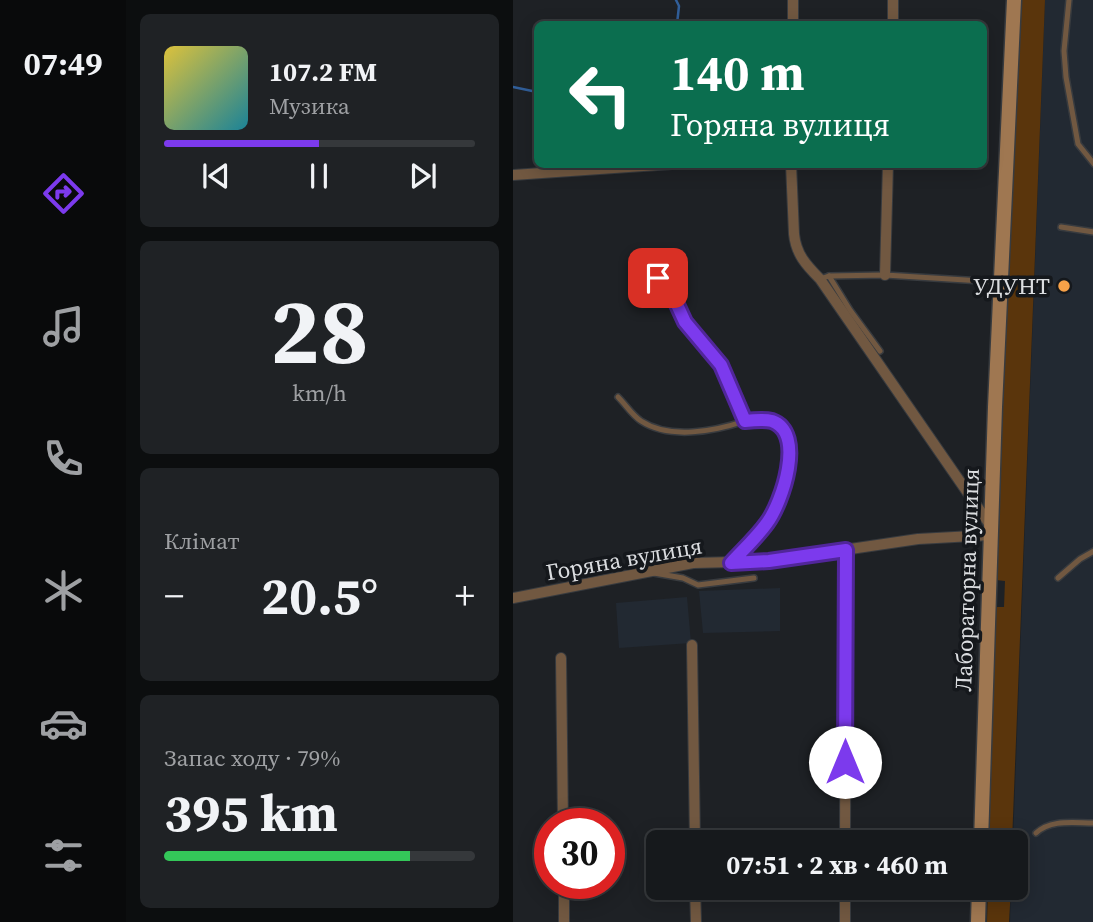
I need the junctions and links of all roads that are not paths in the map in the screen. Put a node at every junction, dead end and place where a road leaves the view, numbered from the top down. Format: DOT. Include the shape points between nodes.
graph roads {
  1 [pos="793,0"];
  2 [pos="893,0"];
  3 [pos="1014,0"];
  4 [pos="1069,0"];
  5 [pos="793,21"];
  6 [pos="893,21"];
  7 [pos="1093,164"];
  8 [pos="614,168"];
  9 [pos="791,168"];
  10 [pos="888,168"];
  11 [pos="513,175"];
  12 [pos="1061,228"];
  13 [pos="1093,232"];
  14 [pos="643,269"];
  15 [pos="885,275"];
  16 [pos="825,277"];
  17 [pos="1002,282"];
  18 [pos="881,351"];
  19 [pos="619,397"];
  20 [pos="745,421"];
  21 [pos="992,531"];
  22 [pos="846,550"];
  23 [pos="1093,551"];
  24 [pos="731,563"];
  25 [pos="647,572"];
  26 [pos="754,578"];
  27 [pos="1058,578"];
  28 [pos="513,598"];
  29 [pos="692,645"];
  30 [pos="561,658"];
  31 [pos="563,808"];
  32 [pos="1093,823"];
  33 [pos="694,830"];
  34 [pos="845,830"];
  35 [pos="981,830"];
  36 [pos="1036,834"];
  37 [pos="564,899"];
  38 [pos="695,900"];
  39 [pos="845,900"];
  40 [pos="979,900"];
  41 [pos="564,922"];
  42 [pos="696,922"];
  43 [pos="845,922"];
  44 [pos="978,922"];
  1 -- 5 [label="street"];
  2 -- 6 [label="street"];
  3 -- 17 [label="main road, Лабораторна вулиця"];
  4 -- 7 [label="lane" via="1066,77 1078,144"];
  8 -- 11 [label="street"];
  9 -- 16 [label="street" via="795,245 806,265"];
  10 -- 15 [label="street"];
  12 -- 13 [label="lane"];
  14 -- 20 [label="street" via="668,285 685,322 721,365"];
  15 -- 16 [label="lane"];
  15 -- 17 [label="lane"];
  16 -- 18 [label="lane"];
  16 -- 21 [label="street"];
  17 -- 21 [label="main road, Лабораторна вулиця"];
  19 -- 20 [label="lane" via="635,416 660,429 695,432"];
  20 -- 24 [label="street" via="770,420 780,425 790,459 775,510"];
  21 -- 22 [label="street, Горяна вулиця"];
  21 -- 35 [label="main road, Лабораторна вулиця"];
  22 -- 24 [label="street, Горяна вулиця"];
  22 -- 34 [label="street"];
  23 -- 27 [label="lane"];
  24 -- 25 [label="street, Горяна вулиця" via="693,562"];
  25 -- 26 [label="lane" via="698,585"];
  25 -- 28 [label="street, Горяна вулиця"];
  29 -- 33 [label="street"];
  30 -- 31 [label="street"];
  32 -- 36 [label="lane" via="1057,823"];
  37 -- 41 [label="street"];
  38 -- 42 [label="street"];
  39 -- 43 [label="street"];
  40 -- 44 [label="main road"];
}
